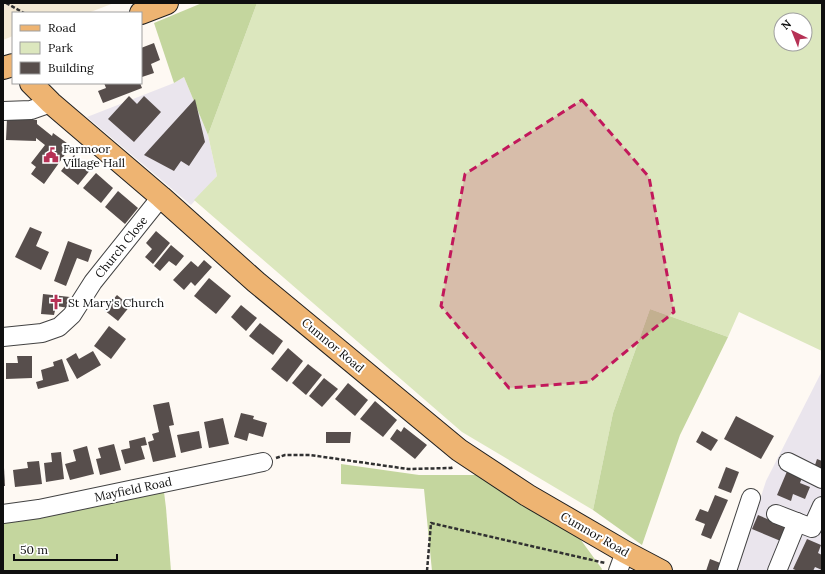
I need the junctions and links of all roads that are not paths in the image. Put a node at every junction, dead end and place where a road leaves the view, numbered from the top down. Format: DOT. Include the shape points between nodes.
graph roads {
  1 [pos="167,3"];
  2 [pos="142,13"];
  3 [pos="32,84"];
  4 [pos="51,103"];
  5 [pos="3,111"];
  6 [pos="161,197"];
  7 [pos="3,337"];
  8 [pos="262,462"];
  9 [pos="788,462"];
  10 [pos="822,479"];
  11 [pos="751,498"];
  12 [pos="822,506"];
  13 [pos="3,514"];
  14 [pos="776,514"];
  15 [pos="810,527"];
  16 [pos="621,563"];
  17 [pos="661,571"];
  18 [pos="727,571"];
  19 [pos="777,571"];
  1 -- 2 [label="main road"];
  3 -- 4 [label="main road, Cumnor Road"];
  4 -- 5 [label="street" via="31,110"];
  4 -- 6 [label="main road, Cumnor Road"];
  6 -- 7 [label="street, Church Close" via="93,282 72,315 59,328 42,333"];
  6 -- 16 [label="main road, Cumnor Road" via="256,282 459,450"];
  8 -- 13 [label="street, Mayfield Road" via="39,509"];
  9 -- 10 [label="street"];
  11 -- 18 [label="street"];
  12 -- 15 [label="street"];
  14 -- 15 [label="street"];
  15 -- 19 [label="street"];
  16 -- 17 [label="main road, Cumnor Road"];
}
